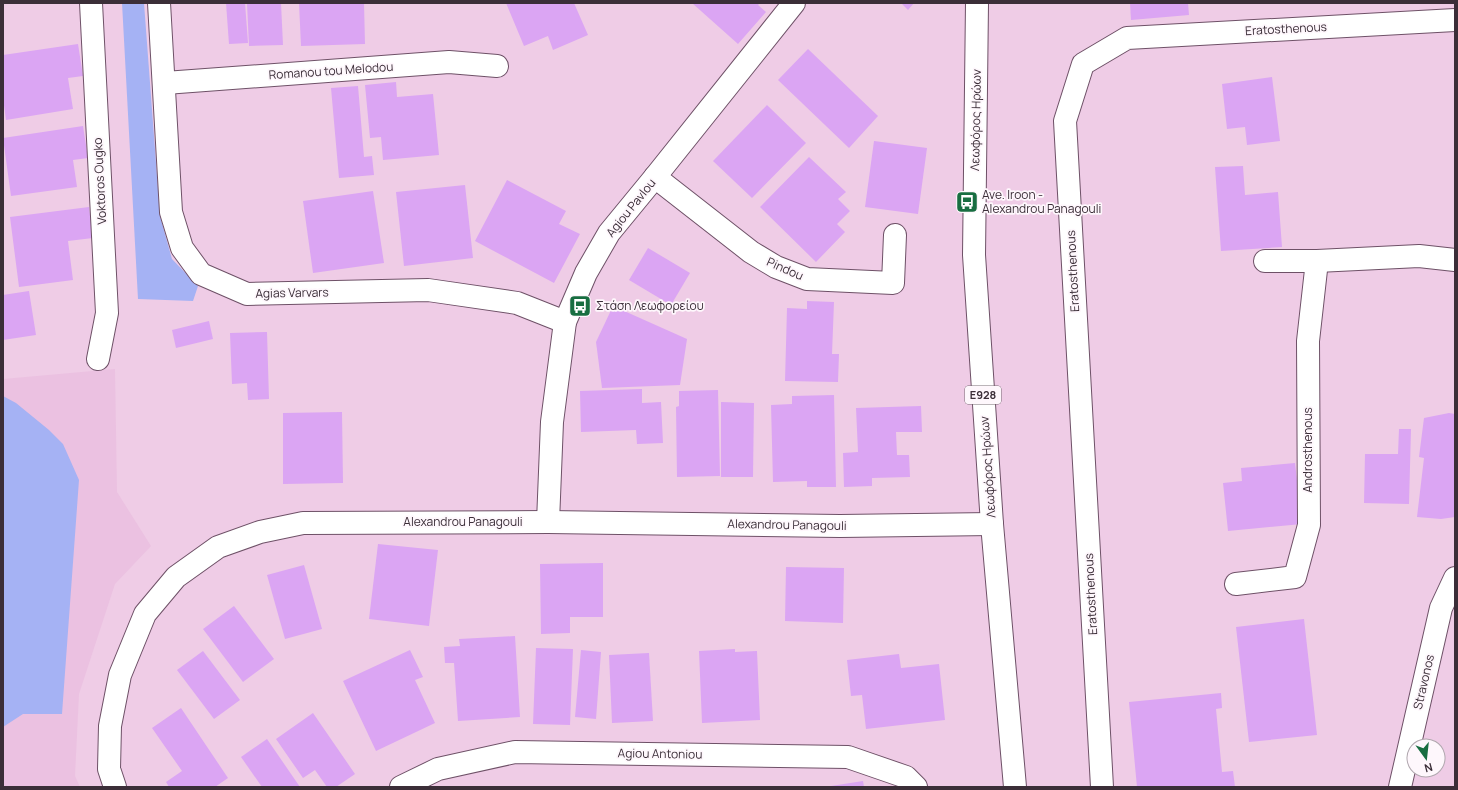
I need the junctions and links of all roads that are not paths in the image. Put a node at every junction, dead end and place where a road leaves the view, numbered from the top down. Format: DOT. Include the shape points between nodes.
graph roads {
  1 [pos="91,3"];
  2 [pos="158,3"];
  3 [pos="794,3"];
  4 [pos="977,3"];
  5 [pos="1455,20"];
  6 [pos="497,66"];
  7 [pos="165,83"];
  8 [pos="656,177"];
  9 [pos="895,235"];
  10 [pos="1455,260"];
  11 [pos="1264,261"];
  12 [pos="1317,261"];
  13 [pos="565,322"];
  14 [pos="98,359"];
  15 [pos="548,522"];
  16 [pos="992,524"];
  17 [pos="1455,578"];
  18 [pos="1236,584"];
  19 [pos="115,787"];
  20 [pos="401,787"];
  21 [pos="916,787"];
  22 [pos="1015,787"];
  23 [pos="1102,787"];
  24 [pos="1400,787"];
  1 -- 14 [label="street, Voktoros Ougko" via="107,313"];
  2 -- 7 [label="street, Agias Varvars"];
  3 -- 8 [label="street, Agiou Pavlou"];
  4 -- 16 [label="street, Λεωφόρος Ηρώων / E928" via="974,255"];
  5 -- 23 [label="street, Eratosthenous" via="1127,38 1083,64 1065,120"];
  6 -- 7 [label="street, Romanou tou Melodou" via="449,62"];
  7 -- 13 [label="street, Agias Varvars" via="171,212 182,248 201,274 247,294 428,290 517,303"];
  8 -- 9 [label="street, Pindou" via="751,252 776,267 807,279 893,283"];
  8 -- 13 [label="street, Agiou Pavlou" via="609,233 586,273"];
  10 -- 12 [label="street" via="1419,256"];
  11 -- 12 [label="street"];
  12 -- 18 [label="street, Androsthenous" via="1308,341 1309,525 1295,578"];
  13 -- 15 [label="street, Agiou Pavlou" via="552,422"];
  15 -- 16 [label="street, Alexandrou Panagouli" via="840,526"];
  15 -- 19 [label="street, Alexandrou Panagouli" via="303,523 260,532 218,547 176,577 145,614 120,675 110,726 109,769"];
  16 -- 22 [label="street, Λεωφόρος Ηρώων / E928"];
  17 -- 24 [label="street, Stravonos" via="1441,608"];
  20 -- 21 [label="street, Agiou Antoniou" via="438,769 516,752 848,757 906,777"];
}
